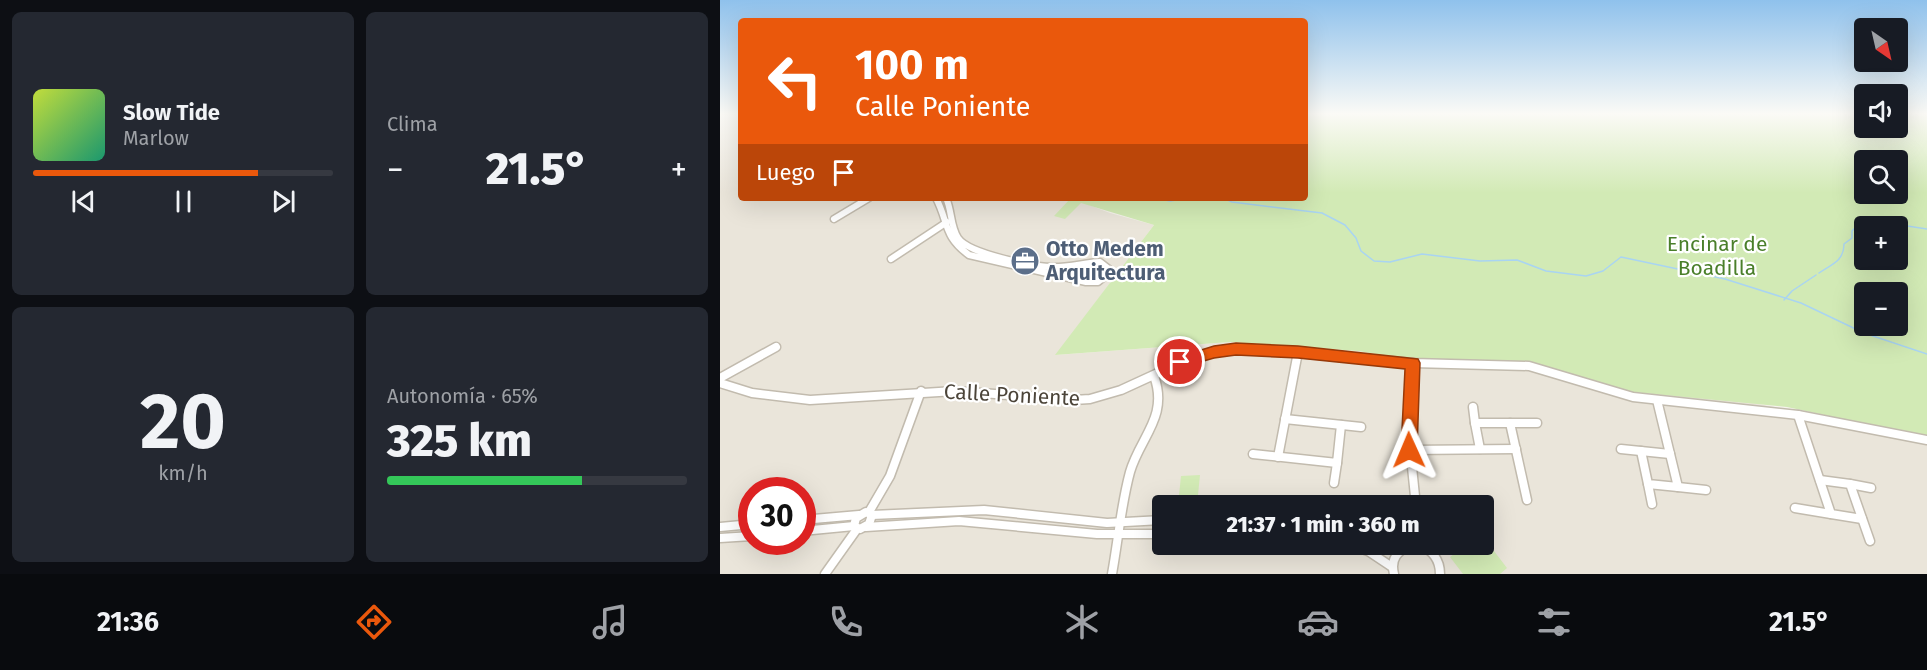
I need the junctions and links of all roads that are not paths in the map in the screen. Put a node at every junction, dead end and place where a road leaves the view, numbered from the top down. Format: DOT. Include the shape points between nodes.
graph roads {
  1 [pos="863,201"];
  2 [pos="938,201"];
  3 [pos="947,201"];
  4 [pos="834,219"];
  5 [pos="952,220"];
  6 [pos="943,224"];
  7 [pos="891,259"];
  8 [pos="776,347"];
  9 [pos="1298,352"];
  10 [pos="1413,363"];
  11 [pos="1154,376"];
  12 [pos="720,378"];
  13 [pos="720,383"];
  14 [pos="921,391"];
  15 [pos="1657,400"];
  16 [pos="1473,407"];
  17 [pos="1798,415"];
  18 [pos="1285,419"];
  19 [pos="1475,423"];
  20 [pos="1510,423"];
  21 [pos="1537,423"];
  22 [pos="1341,425"];
  23 [pos="1360,427"];
  24 [pos="1927,440"];
  25 [pos="1516,448"];
  26 [pos="1480,449"];
  27 [pos="1621,449"];
  28 [pos="1409,450"];
  29 [pos="1641,451"];
  30 [pos="1253,454"];
  31 [pos="1670,454"];
  32 [pos="1278,457"];
  33 [pos="1337,463"];
  34 [pos="1820,480"];
  35 [pos="1334,483"];
  36 [pos="1648,484"];
  37 [pos="1850,484"];
  38 [pos="1678,487"];
  39 [pos="1871,488"];
  40 [pos="1706,490"];
  41 [pos="1415,495"];
  42 [pos="1527,500"];
  43 [pos="1652,504"];
  44 [pos="1795,508"];
  45 [pos="867,514"];
  46 [pos="1831,514"];
  47 [pos="816,519"];
  48 [pos="1862,519"];
  49 [pos="1152,521"];
  50 [pos="1120,524"];
  51 [pos="738,525"];
  52 [pos="720,527"];
  53 [pos="859,527"];
  54 [pos="816,530"];
  55 [pos="1152,535"];
  56 [pos="738,537"];
  57 [pos="1117,537"];
  58 [pos="720,538"];
  59 [pos="1870,541"];
  60 [pos="1373,555"];
  61 [pos="1398,555"];
  62 [pos="1435,555"];
  63 [pos="1393,570"];
  64 [pos="825,574"];
  65 [pos="1112,574"];
  66 [pos="1440,574"];
  1 -- 4 [label="street"];
  2 -- 6 [label="street" via="943,210"];
  3 -- 5 [label="street"];
  5 -- 6 [label="street"];
  5 -- 6 [label="street" via="961,242 972,249 1048,267 1100,262 1109,273 1098,282 1086,282 969,255 948,238"];
  6 -- 7 [label="street"];
  8 -- 12 [label="street"];
  9 -- 10 [label="street, Calle Poniente"];
  9 -- 11 [label="street, Calle Poniente" via="1214,352 1180,362"];
  9 -- 18 [label="street"];
  10 -- 15 [label="street, Calle Poniente" via="1529,366 1602,389"];
  10 -- 28 [label="street"];
  11 -- 14 [label="street, Calle Poniente" via="1106,395 1074,400"];
  11 -- 50 [label="street" via="1158,387 1157,416 1130,471"];
  13 -- 14 [label="street, Calle Poniente" via="765,398 791,401"];
  14 -- 45 [label="street" via="890,476"];
  15 -- 17 [label="street, Calle Poniente"];
  15 -- 31 [label="street"];
  16 -- 19 [label="street"];
  17 -- 24 [label="street, Calle Poniente"];
  17 -- 34 [label="street"];
  18 -- 22 [label="street"];
  18 -- 32 [label="street"];
  19 -- 20 [label="street"];
  19 -- 26 [label="street"];
  20 -- 21 [label="street"];
  20 -- 25 [label="street"];
  22 -- 23 [label="street"];
  22 -- 33 [label="street"];
  25 -- 26 [label="street"];
  25 -- 42 [label="street"];
  26 -- 28 [label="street"];
  27 -- 29 [label="street"];
  28 -- 41 [label="street"];
  29 -- 31 [label="street"];
  29 -- 36 [label="street"];
  30 -- 32 [label="street"];
  31 -- 38 [label="street"];
  32 -- 33 [label="street"];
  33 -- 35 [label="street"];
  34 -- 37 [label="street"];
  34 -- 46 [label="street"];
  36 -- 38 [label="street"];
  36 -- 43 [label="street"];
  37 -- 39 [label="street"];
  37 -- 48 [label="street"];
  38 -- 40 [label="street"];
  44 -- 46 [label="street"];
  45 -- 47 [label="street"];
  45 -- 50 [label="street" via="984,510"];
  45 -- 53 [label="street" via="871,521"];
  45 -- 53 [label="street" via="854,520"];
  46 -- 48 [label="street"];
  48 -- 59 [label="street"];
  49 -- 50 [label="street"];
  50 -- 57 [label="street"];
  51 -- 52 [label="street"];
  53 -- 54 [label="street"];
  53 -- 57 [label="street" via="987,522"];
  53 -- 64 [label="street"];
  55 -- 57 [label="street"];
  56 -- 58 [label="street"];
  57 -- 65 [label="street"];
  60 -- 63 [label="street"];
  61 -- 63 [label="street"];
  62 -- 66 [label="street"];
}
